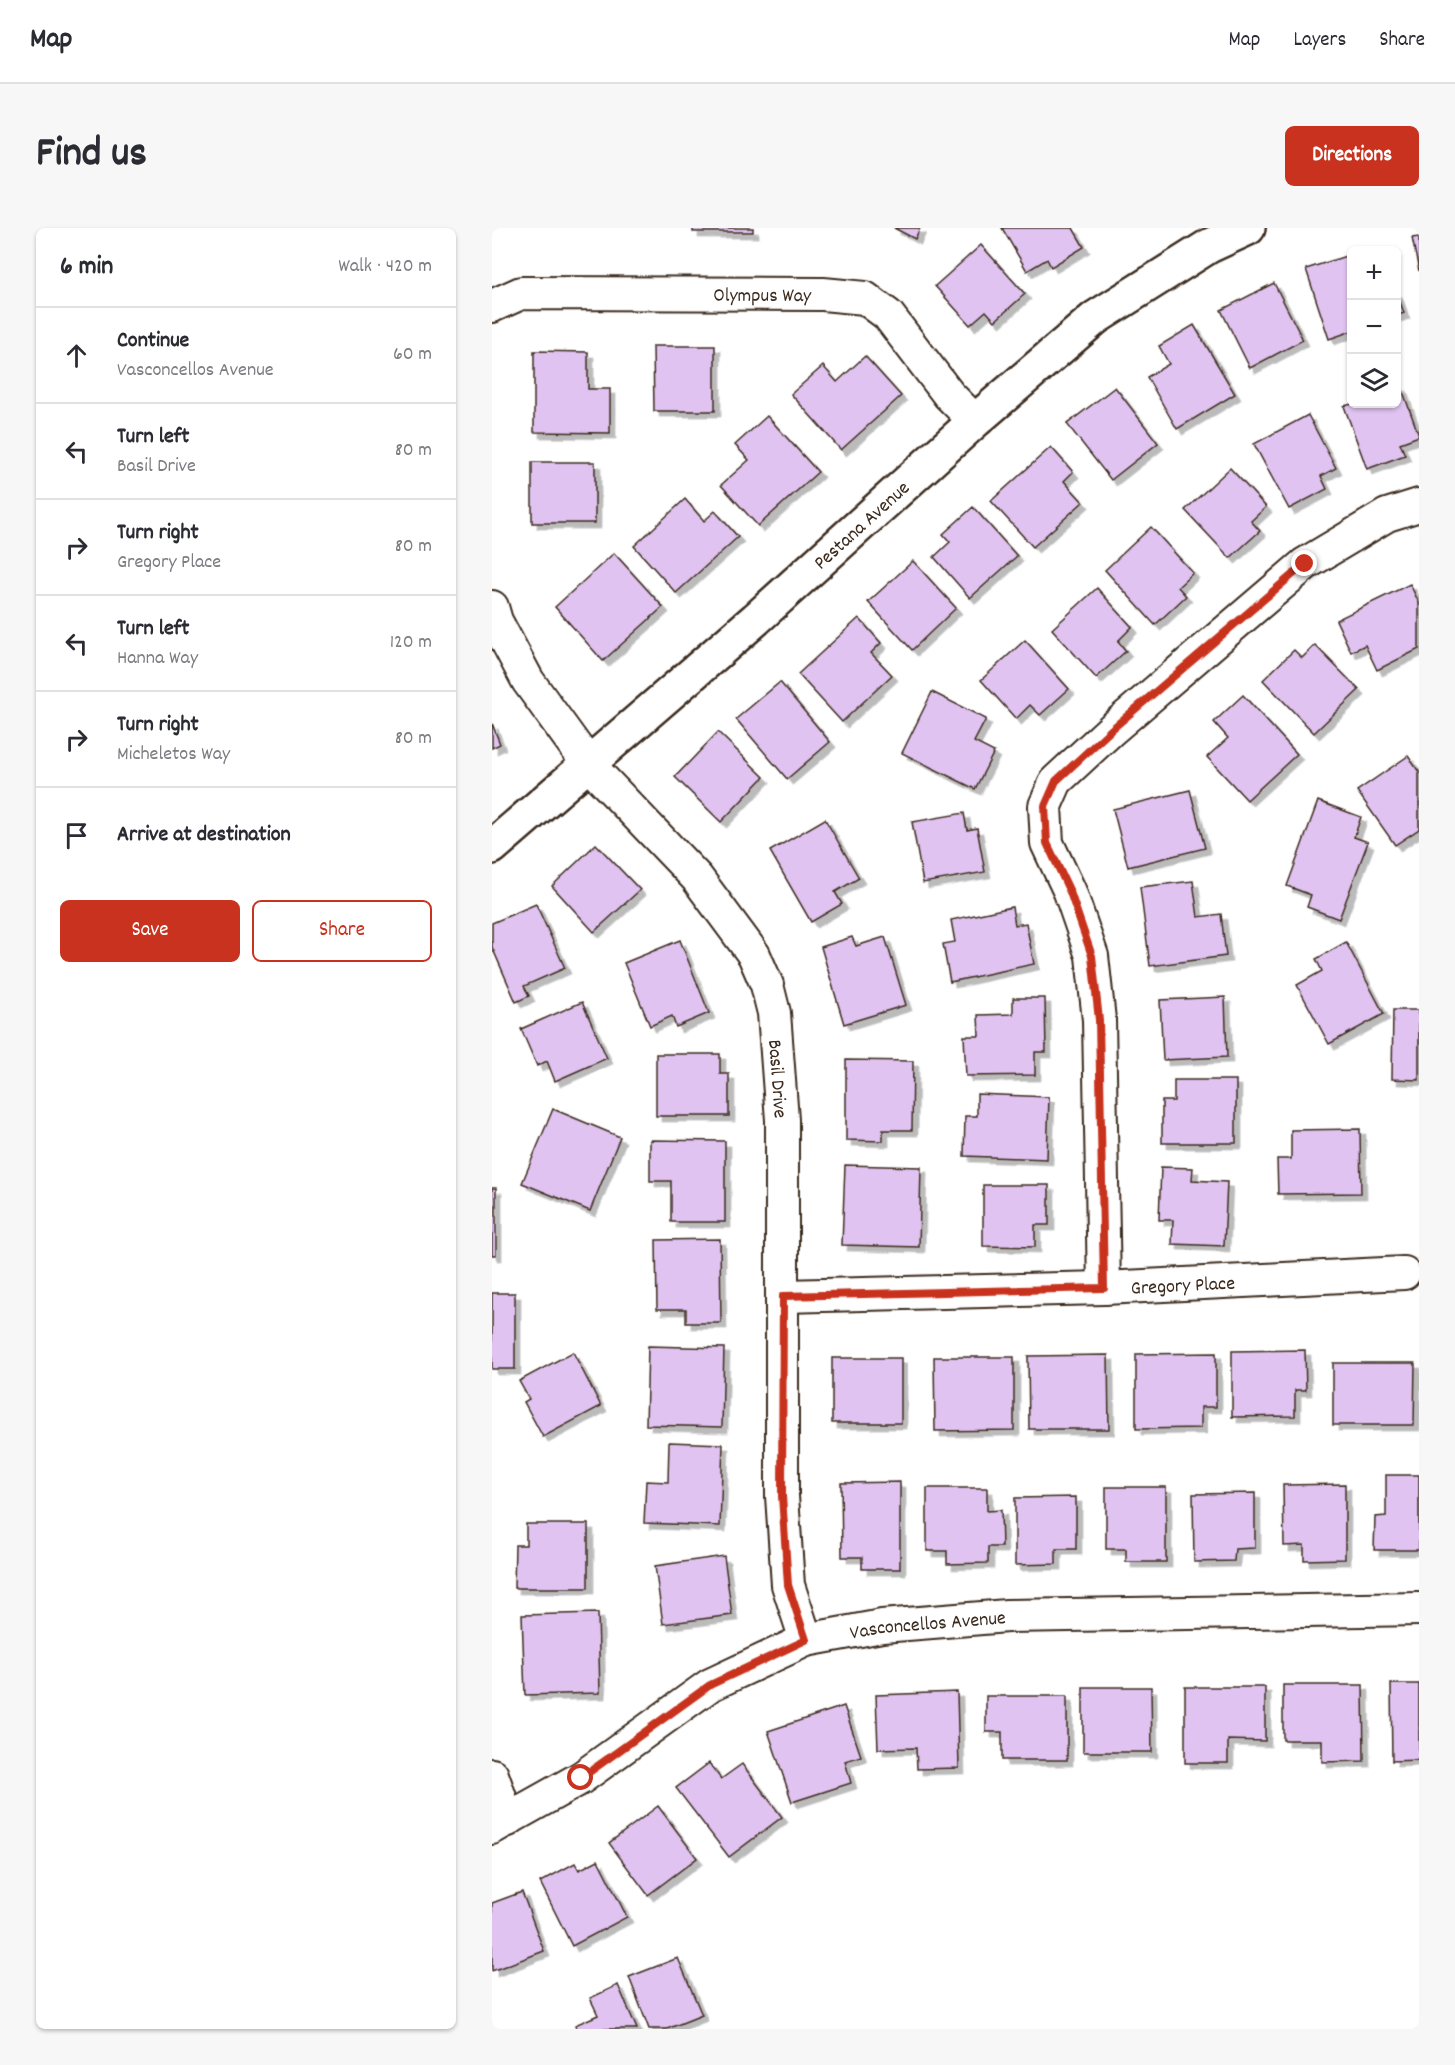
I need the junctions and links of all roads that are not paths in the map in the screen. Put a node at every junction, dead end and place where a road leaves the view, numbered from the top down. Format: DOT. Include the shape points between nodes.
graph roads {
  1 [pos="1248,228"];
  2 [pos="493,304"];
  3 [pos="975,421"];
  4 [pos="1419,505"];
  5 [pos="492,607"];
  6 [pos="589,765"];
  7 [pos="492,846"];
  8 [pos="1404,1273"];
  9 [pos="1104,1288"];
  10 [pos="783,1296"];
  11 [pos="1419,1609"];
  12 [pos="806,1640"];
  13 [pos="492,1775"];
  14 [pos="500,1824"];
  1 -- 3 [label="street, Pestana Avenue" via="1209,246 1095,318"];
  2 -- 3 [label="street, Olympus Way" via="521,293 824,294 865,298 888,315 949,395"];
  3 -- 6 [label="street, Pestana Avenue"];
  4 -- 9 [label="street" via="1387,515 1305,564 1056,781 1045,806 1047,843 1070,892 1092,956 1097,999"];
  5 -- 6 [label="street, Basil Drive" via="528,681"];
  6 -- 7 [label="street, Pestana Avenue"];
  6 -- 10 [label="street, Basil Drive" via="697,878 753,955 767,986 774,1013 782,1120"];
  8 -- 9 [label="street, Gregory Place"];
  9 -- 10 [label="street, Gregory Place"];
  10 -- 12 [label="street, Basil Drive" via="782,1496 788,1585"];
  11 -- 12 [label="street, Vasconcellos Avenue" via="1007,1616 882,1626"];
  12 -- 14 [label="street, Vasconcellos Avenue" via="710,1685 581,1778"];
  13 -- 14 [label="street"];
}
